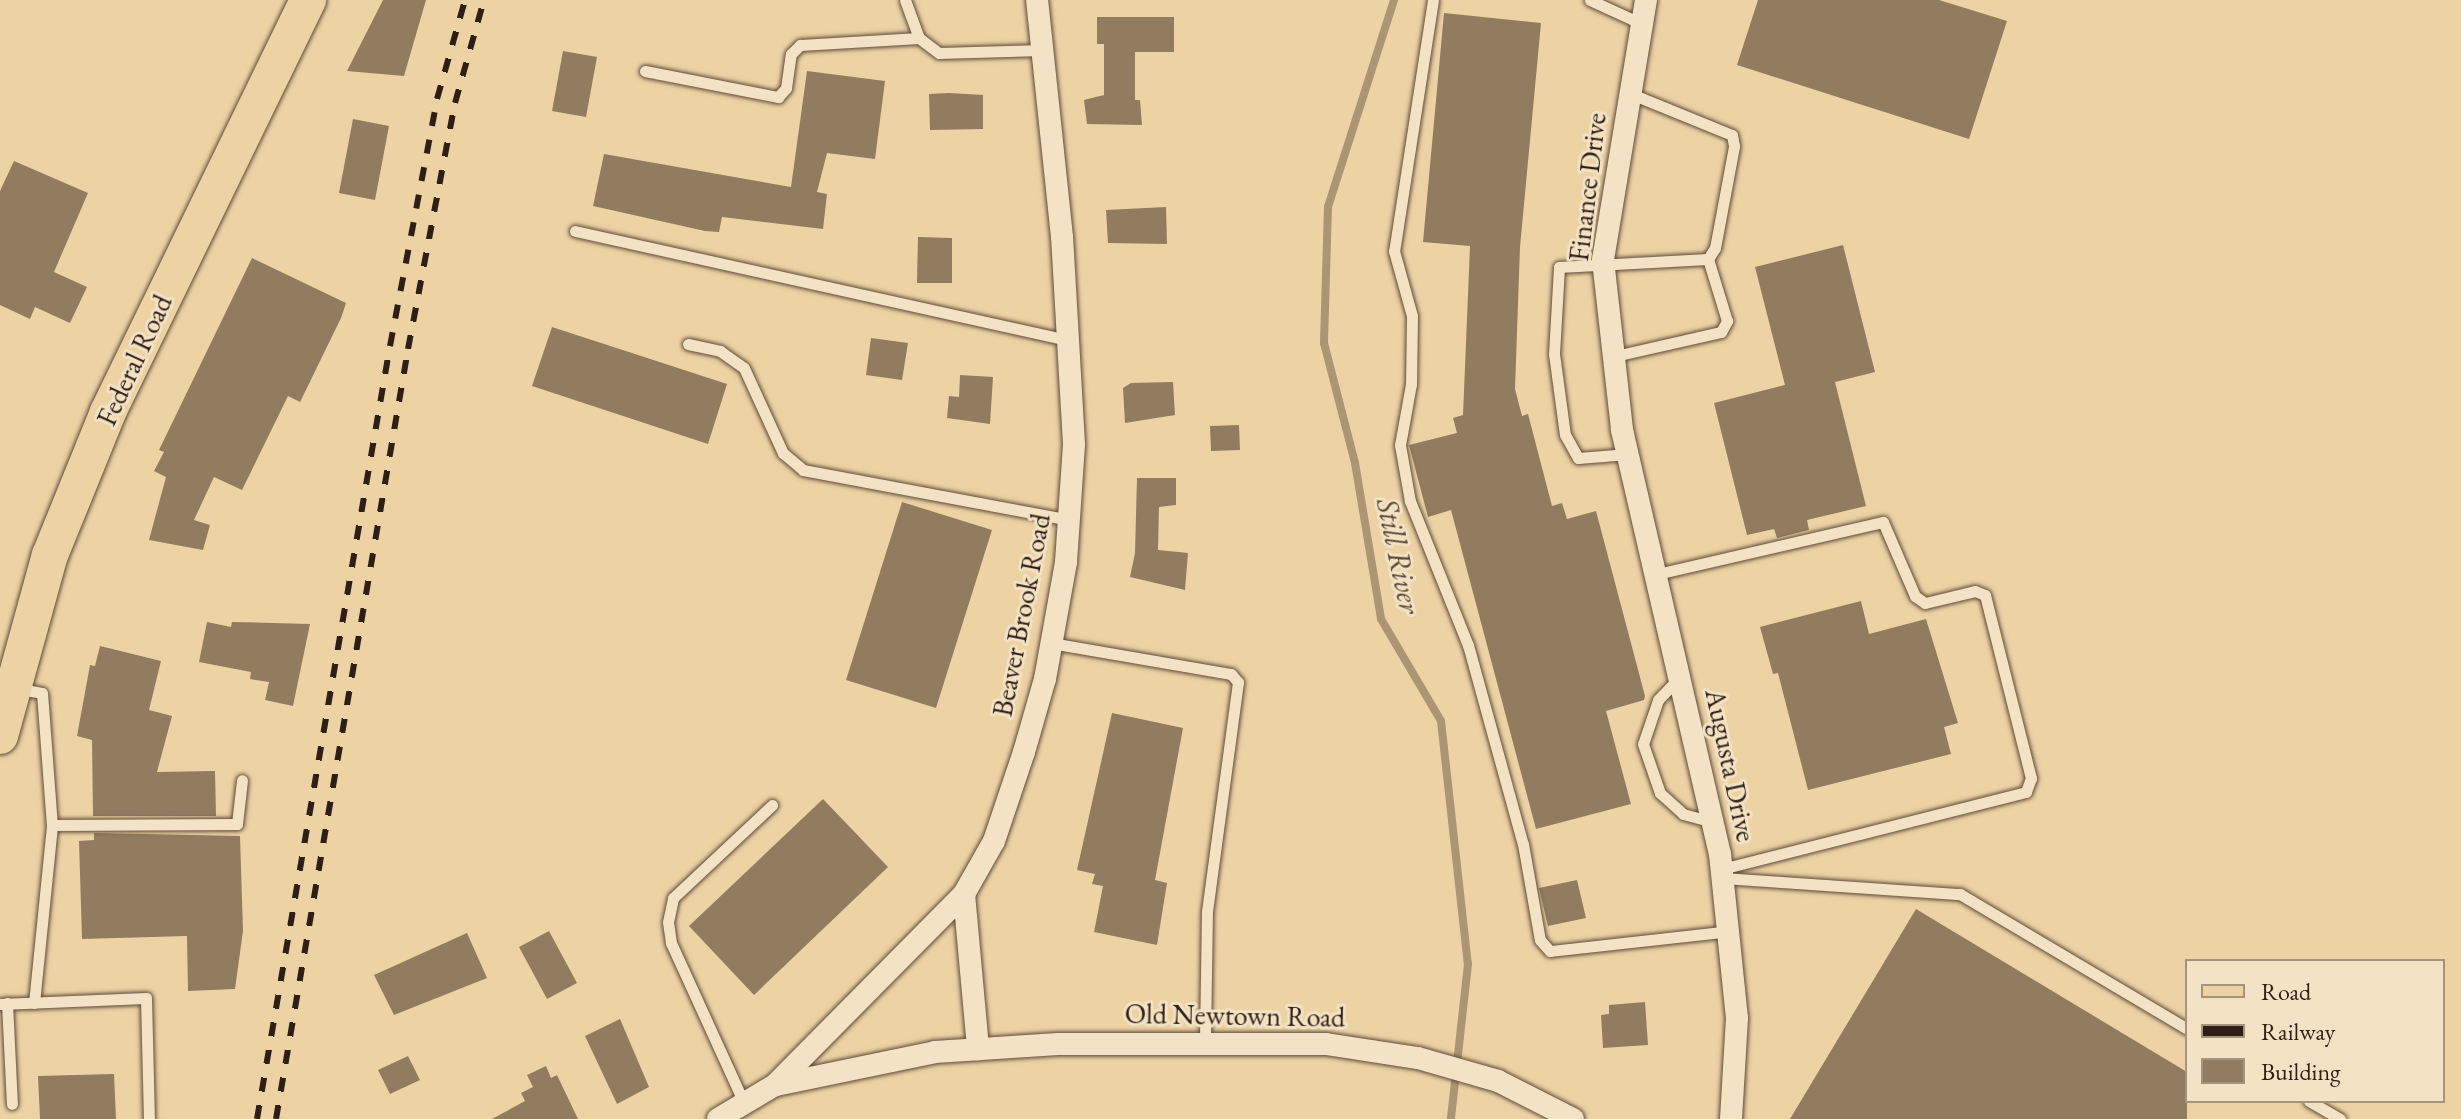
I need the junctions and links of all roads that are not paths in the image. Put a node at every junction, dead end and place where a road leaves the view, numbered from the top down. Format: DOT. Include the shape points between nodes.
graph roads {
  1 [pos="308,0"];
  2 [pos="905,0"];
  3 [pos="1037,0"];
  4 [pos="1433,0"];
  5 [pos="1590,0"];
  6 [pos="1646,0"];
  7 [pos="1640,23"];
  8 [pos="919,38"];
  9 [pos="1042,50"];
  10 [pos="645,71"];
  11 [pos="1628,93"];
  12 [pos="575,231"];
  13 [pos="1708,259"];
  14 [pos="1605,268"];
  15 [pos="1068,340"];
  16 [pos="688,344"];
  17 [pos="1615,356"];
  18 [pos="1622,430"];
  19 [pos="1628,454"];
  20 [pos="1071,520"];
  21 [pos="1657,574"];
  22 [pos="1051,643"];
  23 [pos="1681,676"];
  24 [pos="10,687"];
  25 [pos="0,736"];
  26 [pos="242,780"];
  27 [pos="772,805"];
  28 [pos="1713,822"];
  29 [pos="52,825"];
  30 [pos="1722,873"];
  31 [pos="964,894"];
  32 [pos="1731,930"];
  33 [pos="34,1003"];
  34 [pos="4,1004"];
  35 [pos="2185,1028"];
  36 [pos="1205,1041"];
  37 [pos="978,1049"];
  38 [pos="775,1085"];
  39 [pos="744,1103"];
  40 [pos="2312,1103"];
  41 [pos="12,1104"];
  42 [pos="149,1119"];
  43 [pos="718,1119"];
  44 [pos="1573,1119"];
  45 [pos="1731,1119"];
  46 [pos="2340,1119"];
  1 -- 24 [label="main road, Federal Road" via="108,412 50,555"];
  2 -- 8 [label="lane"];
  3 -- 9 [label="street, Beaver Brook Road"];
  4 -- 32 [label="lane" via="1394,251 1412,316 1411,384 1400,445 1410,501 1468,645 1523,844 1540,940 1550,951"];
  5 -- 7 [label="lane"];
  6 -- 7 [label="street, Finance Drive"];
  7 -- 11 [label="street, Finance Drive"];
  8 -- 9 [label="lane" via="939,53"];
  8 -- 10 [label="lane" via="800,45 791,54 786,88 778,97"];
  9 -- 15 [label="street, Beaver Brook Road"];
  11 -- 13 [label="lane" via="1732,135 1715,248"];
  11 -- 14 [label="street, Finance Drive"];
  12 -- 15 [label="lane"];
  13 -- 14 [label="lane"];
  13 -- 17 [label="lane" via="1727,321 1721,332"];
  14 -- 17 [label="street, Finance Drive"];
  14 -- 19 [label="lane" via="1559,267 1554,354 1558,395 1565,435 1578,458"];
  15 -- 20 [label="street, Beaver Brook Road" via="1074,444"];
  16 -- 20 [label="lane" via="720,351 744,368 783,453 803,470"];
  17 -- 18 [label="street, Finance Drive"];
  18 -- 19 [label="street, Augusta Drive"];
  19 -- 21 [label="street, Augusta Drive"];
  20 -- 22 [label="street, Beaver Brook Road"];
  21 -- 23 [label="street, Augusta Drive"];
  21 -- 30 [label="lane" via="1883,522 1915,596 1925,603 1975,591 1985,595 2031,778 2026,792"];
  22 -- 31 [label="street, Beaver Brook Road" via="1024,752 994,841"];
  22 -- 36 [label="lane" via="1231,674 1238,682 1207,911"];
  23 -- 28 [label="street, Augusta Drive"];
  23 -- 28 [label="lane" via="1658,700 1643,744 1660,793 1683,814"];
  24 -- 25 [label="main road, Federal Road"];
  24 -- 29 [label="lane" via="42,693"];
  26 -- 29 [label="lane" via="237,824"];
  27 -- 39 [label="lane" via="673,898 668,922 671,943"];
  28 -- 30 [label="street, Augusta Drive"];
  29 -- 33 [label="lane"];
  30 -- 32 [label="street, Augusta Drive"];
  30 -- 35 [label="lane" via="1960,894"];
  31 -- 37 [label="street"];
  31 -- 38 [label="street, Beaver Brook Road"];
  32 -- 45 [label="street, Augusta Drive" via="1737,1018"];
  33 -- 34 [label="lane"];
  33 -- 42 [label="lane" via="146,998"];
  34 -- 41 [label="lane"];
  36 -- 37 [label="street, Old Newtown Road"];
  36 -- 44 [label="street, Old Newtown Road" via="1370,1050 1498,1081"];
  37 -- 38 [label="street, Old Newtown Road" via="848,1067"];
  38 -- 39 [label="street, Beaver Brook Road"];
  39 -- 43 [label="street, Beaver Brook Road"];
  40 -- 46 [label="lane"];
}
